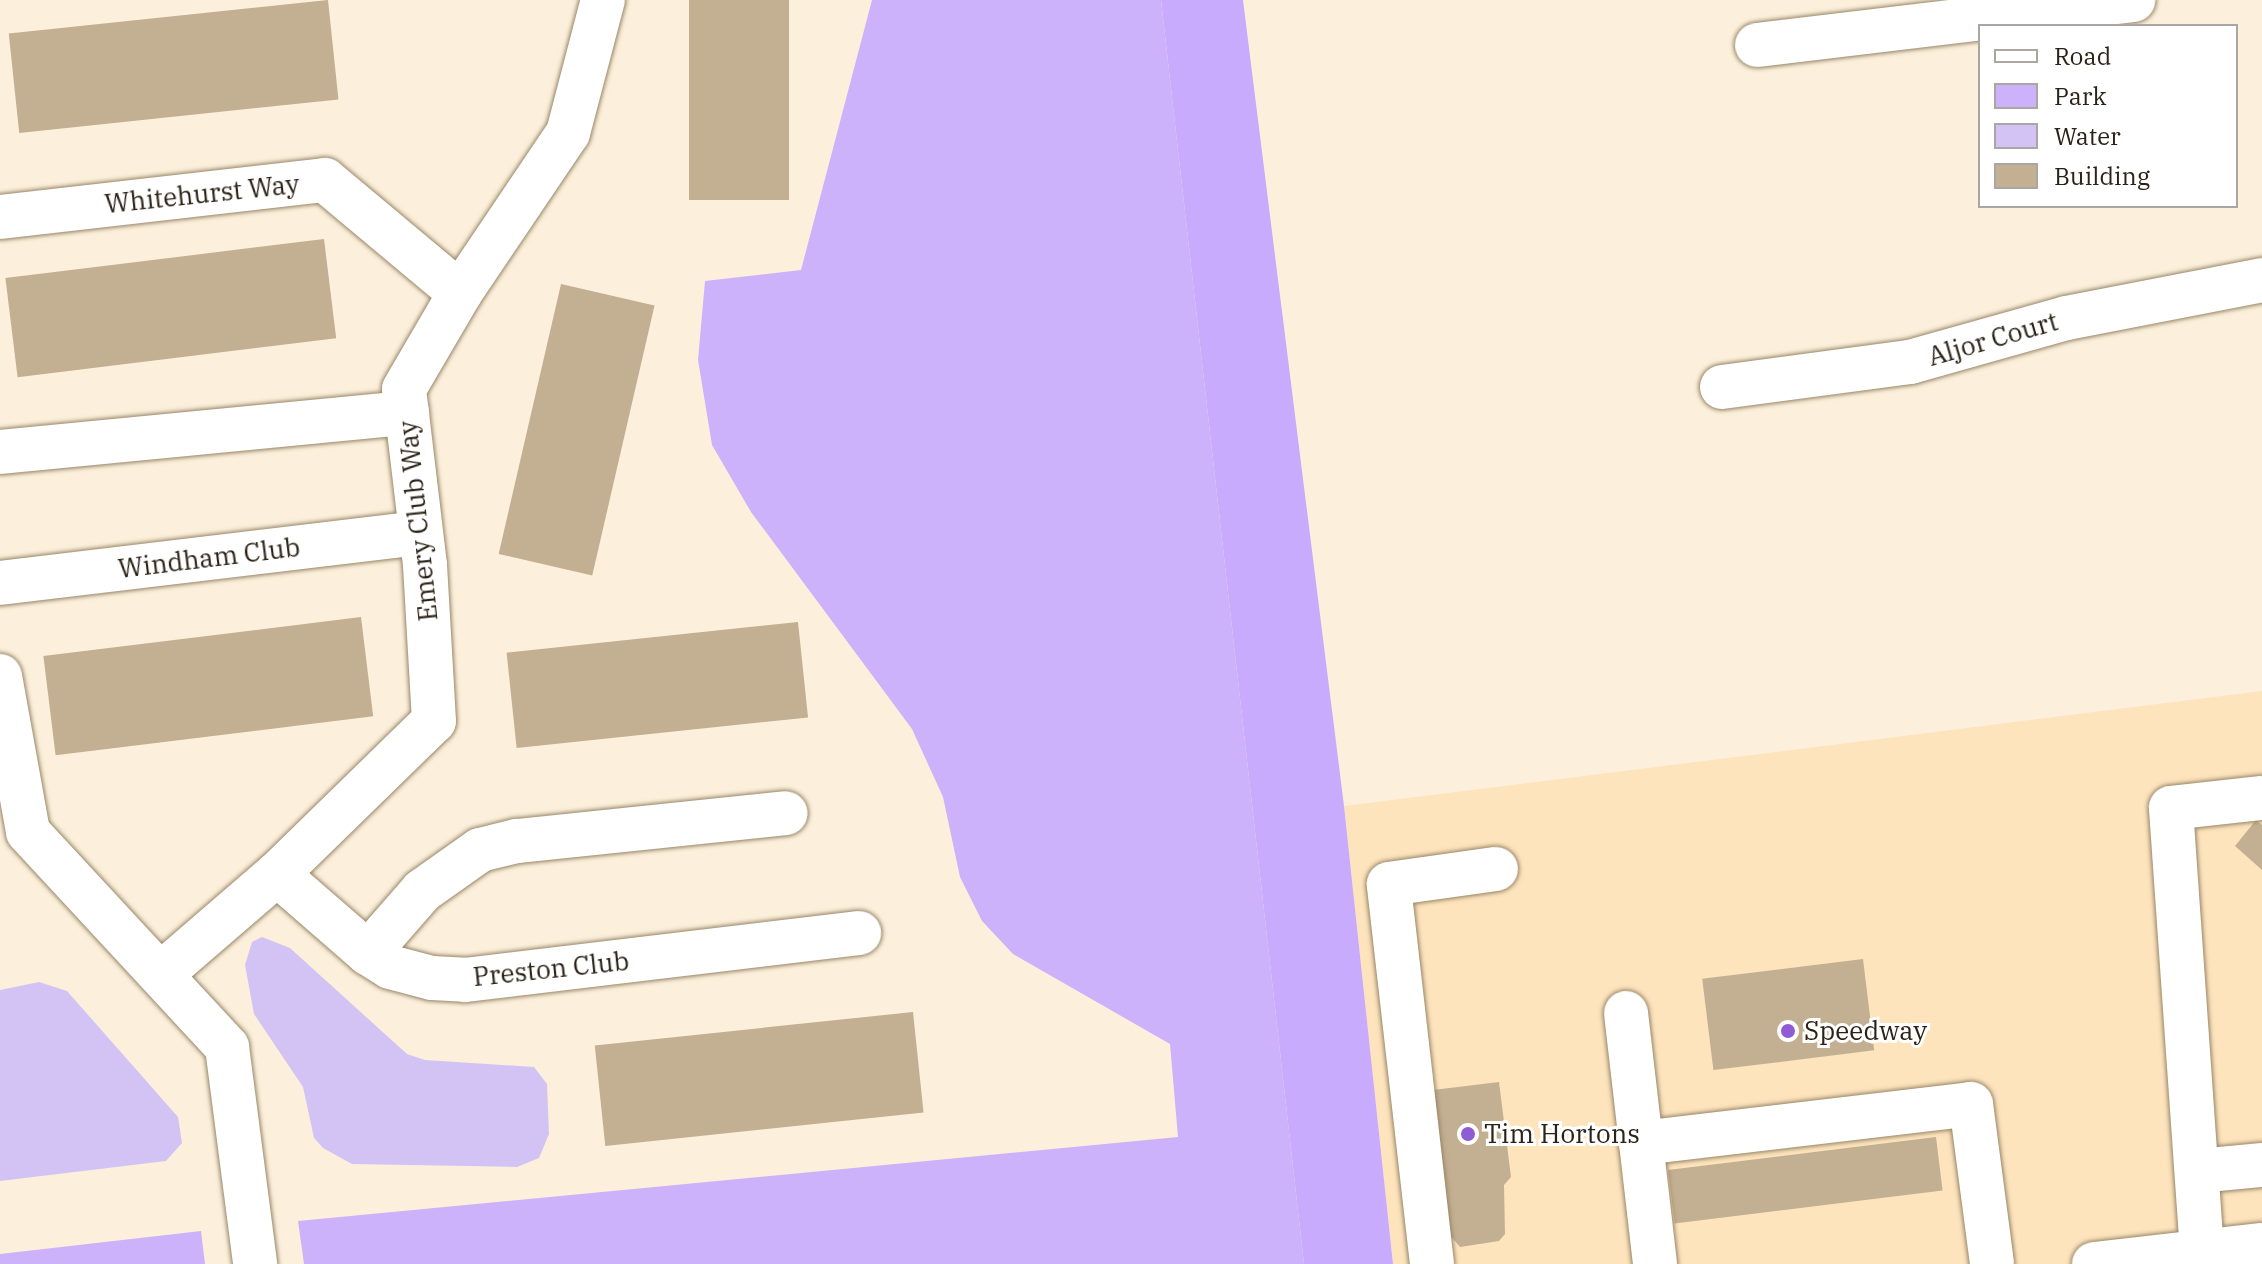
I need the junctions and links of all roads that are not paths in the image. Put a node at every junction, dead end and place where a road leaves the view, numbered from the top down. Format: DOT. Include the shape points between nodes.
graph roads {
  1 [pos="603,0"];
  2 [pos="2133,0"];
  3 [pos="1757,45"];
  4 [pos="0,217"];
  5 [pos="2262,280"];
  6 [pos="460,293"];
  7 [pos="1722,387"];
  8 [pos="407,413"];
  9 [pos="0,452"];
  10 [pos="419,533"];
  11 [pos="0,583"];
  12 [pos="0,676"];
  13 [pos="2262,798"];
  14 [pos="786,813"];
  15 [pos="1496,869"];
  16 [pos="277,874"];
  17 [pos="859,933"];
  18 [pos="368,953"];
  19 [pos="161,974"];
  20 [pos="1626,1013"];
  21 [pos="1641,1143"];
  22 [pos="2262,1165"];
  23 [pos="2197,1171"];
  24 [pos="2262,1245"];
  25 [pos="2202,1252"];
  26 [pos="255,1264"];
  27 [pos="1432,1264"];
  28 [pos="1655,1264"];
  29 [pos="1992,1264"];
  30 [pos="2094,1264"];
  1 -- 6 [label="street, Emery Club Way" via="568,133"];
  2 -- 3 [label="street"];
  4 -- 6 [label="street, Whitehurst Way" via="325,180"];
  5 -- 7 [label="street, Aljor Court" via="2067,318 1910,362"];
  6 -- 8 [label="street, Emery Club Way" via="404,389"];
  8 -- 9 [label="street"];
  8 -- 10 [label="street, Emery Club Way"];
  10 -- 11 [label="street, Windham Club"];
  10 -- 16 [label="street, Emery Club Way" via="434,721"];
  12 -- 19 [label="street" via="28,832"];
  13 -- 23 [label="street" via="2171,808"];
  14 -- 18 [label="street" via="517,841 480,850 422,891"];
  15 -- 27 [label="street" via="1389,884"];
  16 -- 18 [label="street, Preston Club"];
  16 -- 19 [label="street, Emery Club Way"];
  17 -- 18 [label="street, Preston Club" via="465,980 390,967"];
  19 -- 26 [label="street" via="227,1047"];
  20 -- 21 [label="street"];
  21 -- 28 [label="street"];
  21 -- 29 [label="street" via="1971,1104"];
  22 -- 23 [label="street"];
  23 -- 25 [label="street"];
  24 -- 25 [label="street"];
  25 -- 30 [label="street"];
}
